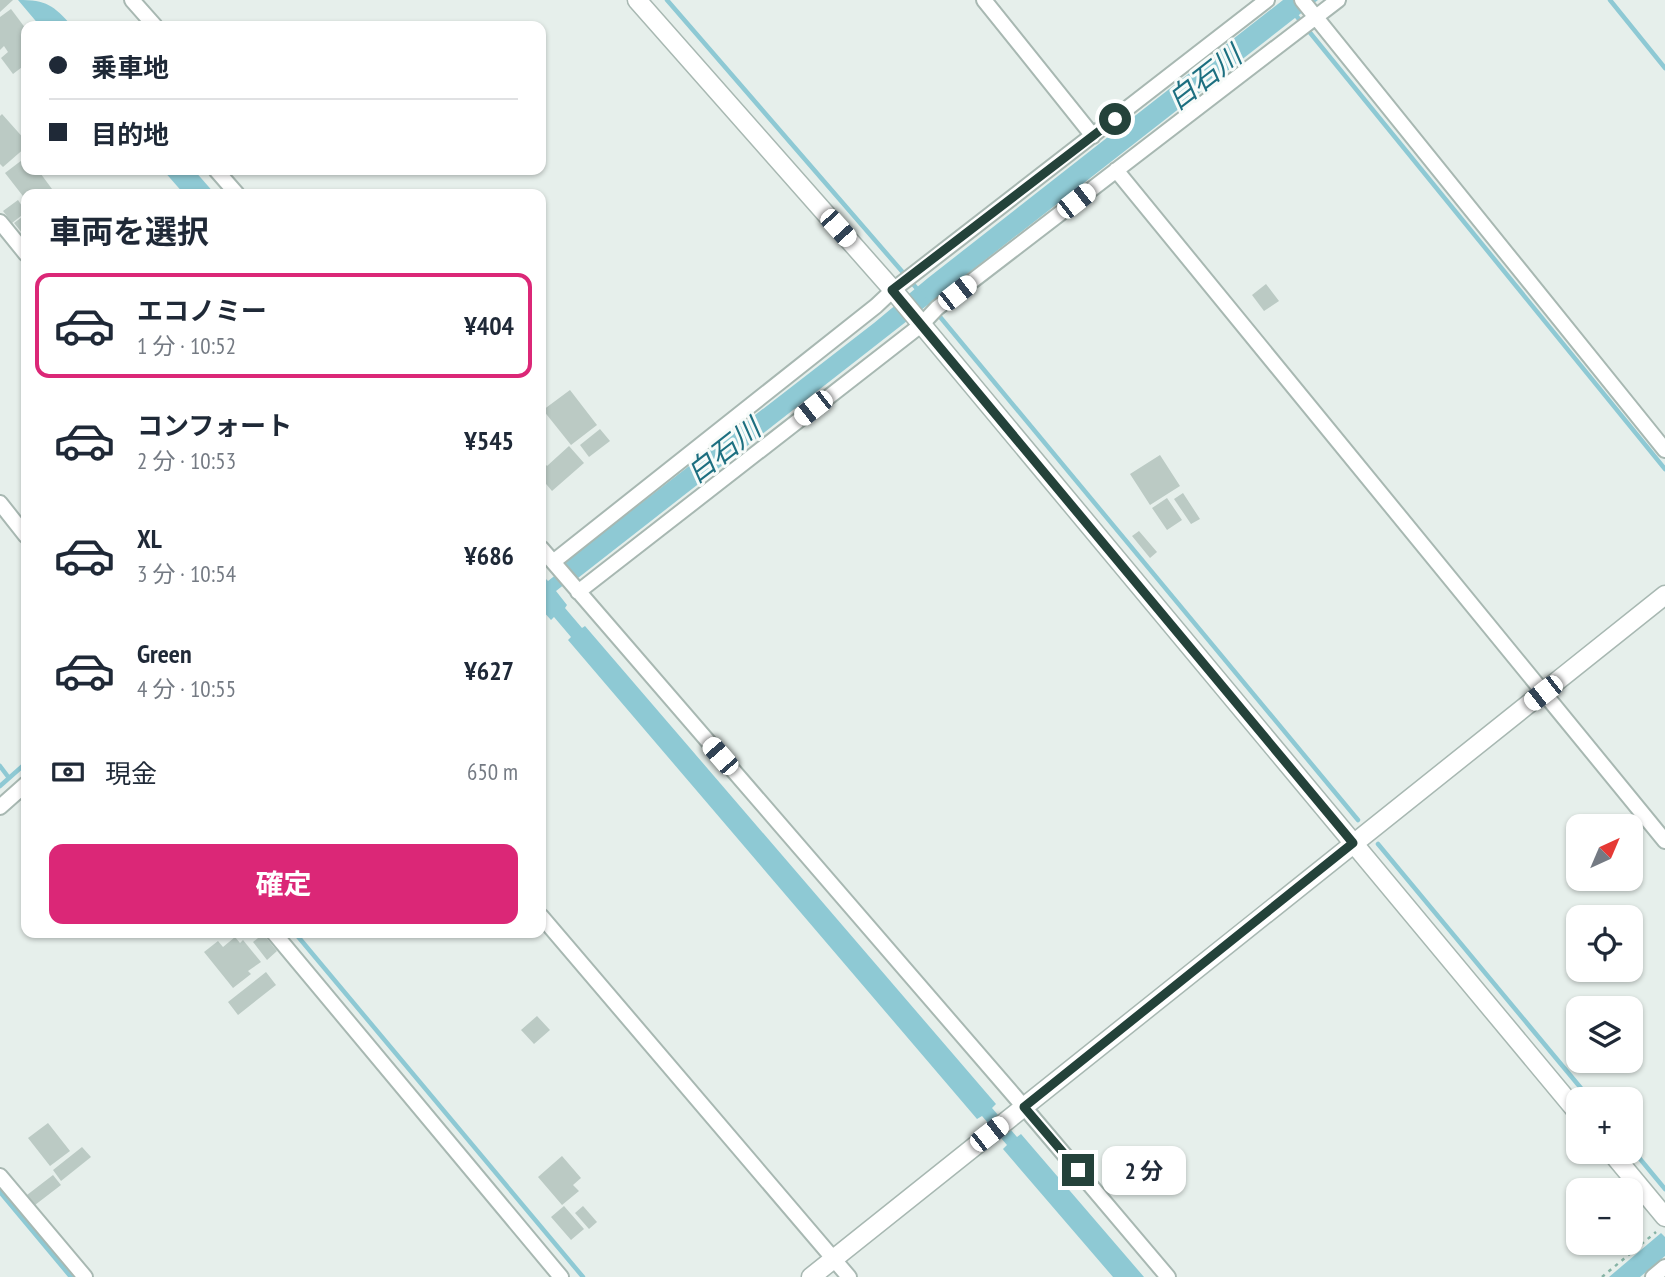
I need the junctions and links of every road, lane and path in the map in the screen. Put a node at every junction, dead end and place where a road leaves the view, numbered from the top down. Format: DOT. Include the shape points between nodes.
graph roads {
  1 [pos="132,0"];
  2 [pos="637,0"];
  3 [pos="984,0"];
  4 [pos="1267,0"];
  5 [pos="1302,0"];
  6 [pos="1338,0"];
  7 [pos="151,21"];
  8 [pos="1311,21"];
  9 [pos="1093,136"];
  10 [pos="1116,170"];
  11 [pos="220,175"];
  12 [pos="233,189"];
  13 [pos="0,222"];
  14 [pos="21,248"];
  15 [pos="901,286"];
  16 [pos="927,317"];
  17 [pos="1665,450"];
  18 [pos="0,503"];
  19 [pos="21,530"];
  20 [pos="546,554"];
  21 [pos="555,565"];
  22 [pos="574,588"];
  23 [pos="1665,595"];
  24 [pos="1543,693"];
  25 [pos="21,788"];
  26 [pos="0,807"];
  27 [pos="1665,841"];
  28 [pos="1353,843"];
  29 [pos="546,922"];
  30 [pos="278,938"];
  31 [pos="1566,1099"];
  32 [pos="1024,1107"];
  33 [pos="1621,1164"];
  34 [pos="0,1176"];
  35 [pos="1665,1217"];
  36 [pos="1665,1225"];
  37 [pos="834,1259"];
  38 [pos="1665,1267"];
  39 [pos="85,1277"];
  40 [pos="561,1277"];
  41 [pos="811,1277"];
  42 [pos="849,1277"];
  43 [pos="1168,1277"];
  44 [pos="1602,1277"];
  45 [pos="1653,1277"];
  1 -- 7 [label="street"];
  2 -- 15 [label="street"];
  3 -- 9 [label="street"];
  4 -- 9 [label="street"];
  5 -- 8 [label="street"];
  6 -- 8 [label="street"];
  8 -- 10 [label="street"];
  8 -- 17 [label="street"];
  9 -- 15 [label="street"];
  10 -- 16 [label="street"];
  10 -- 24 [label="street"];
  11 -- 12 [label="street"];
  13 -- 14 [label="street"];
  15 -- 16 [label="street"];
  15 -- 21 [label="street"];
  16 -- 22 [label="street"];
  16 -- 28 [label="street"];
  18 -- 19 [label="street"];
  20 -- 21 [label="street"];
  21 -- 22 [label="street"];
  22 -- 32 [label="street"];
  23 -- 24 [label="street"];
  24 -- 27 [label="street"];
  24 -- 28 [label="street"];
  25 -- 26 [label="street"];
  28 -- 31 [label="street"];
  28 -- 32 [label="street"];
  29 -- 37 [label="street"];
  30 -- 40 [label="street"];
  32 -- 37 [label="street"];
  32 -- 43 [label="street"];
  33 -- 35 [label="street"];
  34 -- 39 [label="street"];
  36 -- 44 [label="path"];
  37 -- 41 [label="street"];
  37 -- 42 [label="street"];
  38 -- 45 [label="street"];
}
